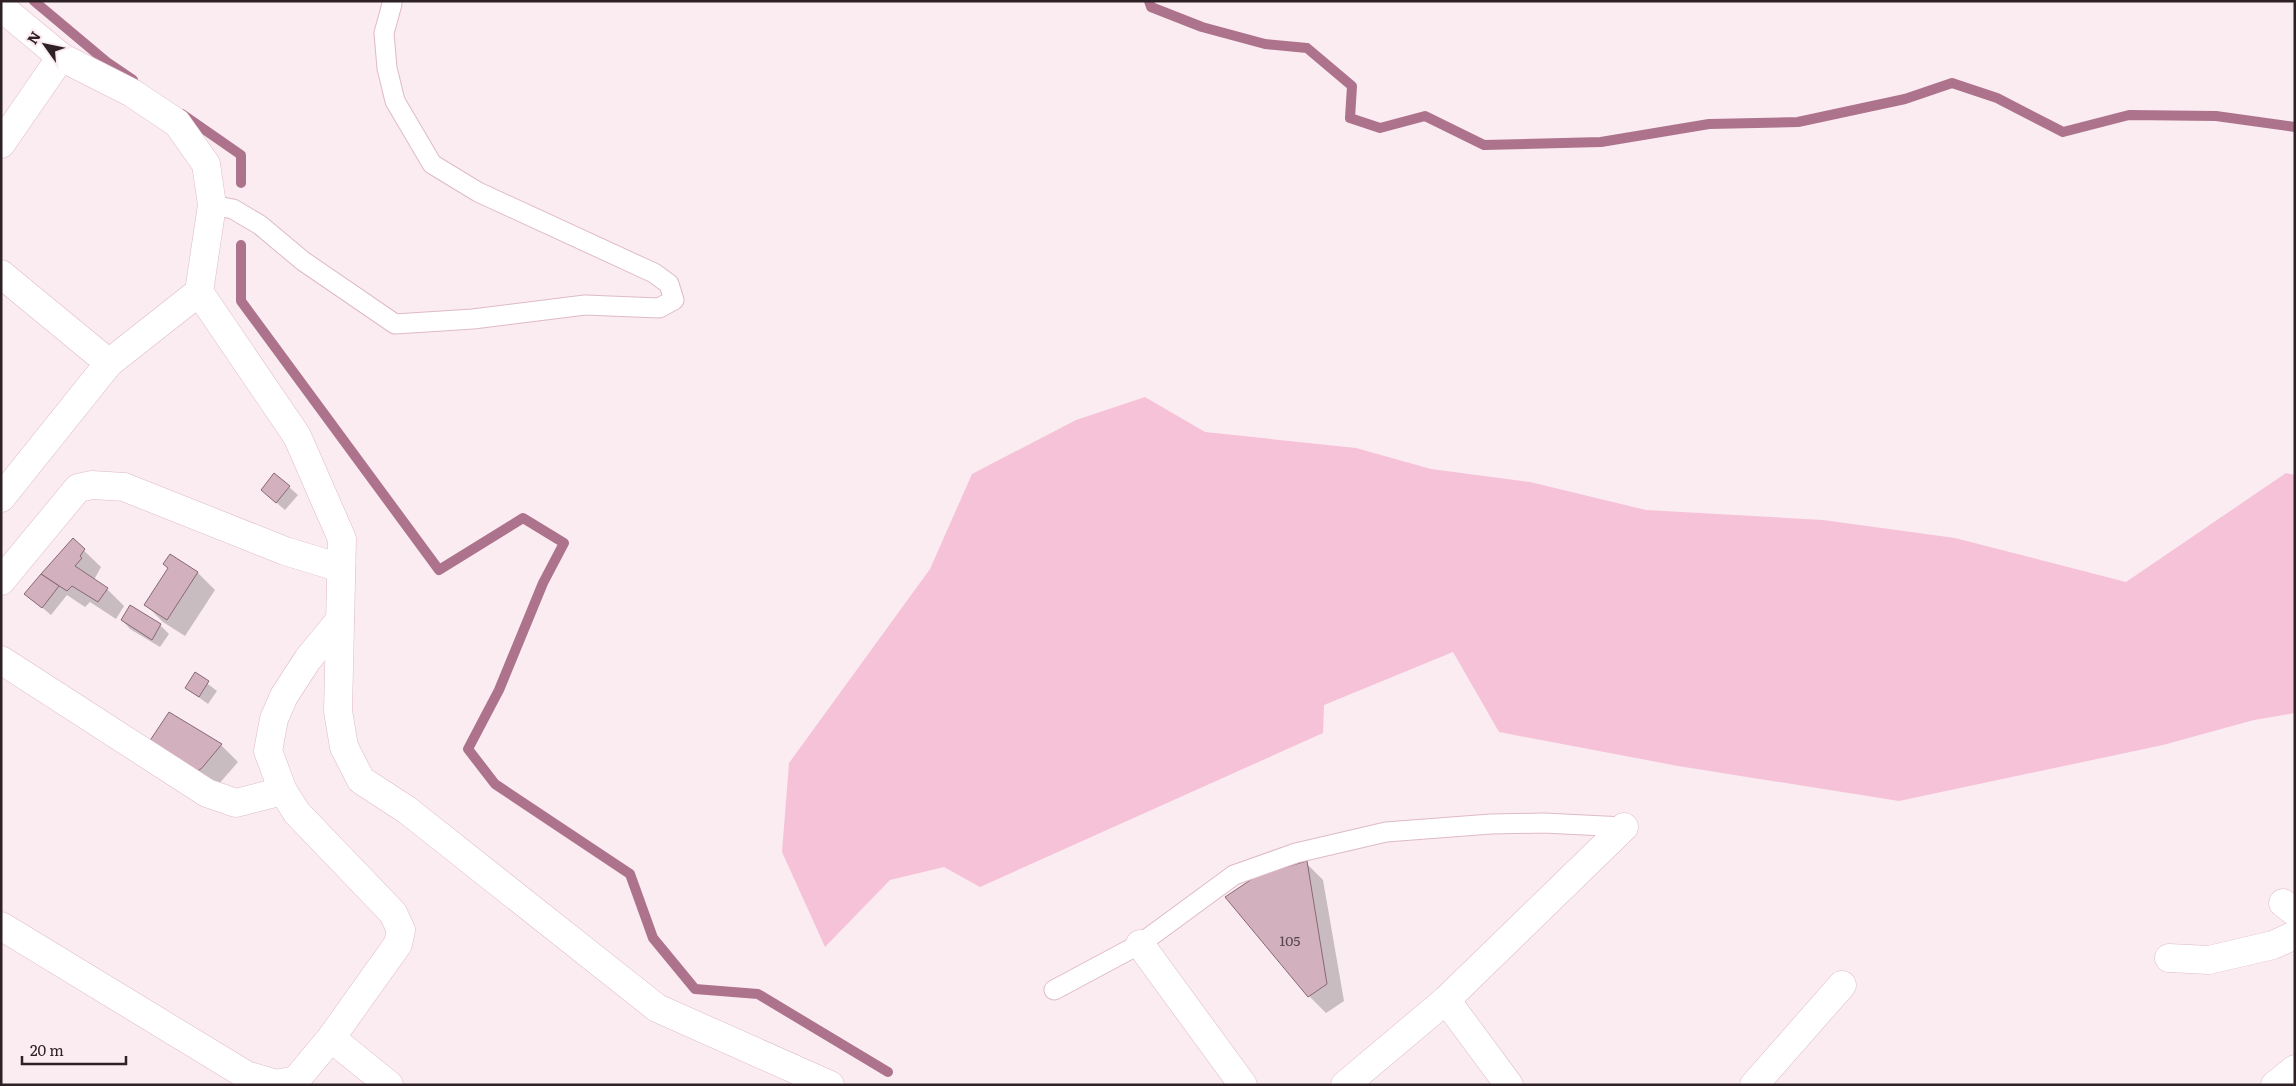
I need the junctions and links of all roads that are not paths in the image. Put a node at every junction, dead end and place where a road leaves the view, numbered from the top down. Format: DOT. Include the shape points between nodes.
graph roads {
  1 [pos="392,4"];
  2 [pos="1,8"];
  3 [pos="61,57"];
  4 [pos="1,144"];
  5 [pos="212,205"];
  6 [pos="1,274"];
  7 [pos="199,292"];
  8 [pos="109,363"];
  9 [pos="1,498"];
  10 [pos="341,568"];
  11 [pos="1,581"];
  12 [pos="340,620"];
  13 [pos="1,660"];
  14 [pos="283,791"];
  15 [pos="1624,827"];
  16 [pos="1,926"];
  17 [pos="2295,934"];
  18 [pos="1140,944"];
  19 [pos="2169,958"];
  20 [pos="1842,984"];
  21 [pos="1054,990"];
  22 [pos="1446,1000"];
  23 [pos="331,1038"];
  24 [pos="2295,1069"];
  25 [pos="388,1085"];
  26 [pos="830,1085"];
  27 [pos="1243,1085"];
  28 [pos="1345,1085"];
  29 [pos="1509,1085"];
  30 [pos="1754,1085"];
  31 [pos="2276,1085"];
  1 -- 5 [label="lane" via="384,33 387,68 395,101 432,164 478,192 654,273 669,284 674,300 659,308 586,305 473,319 395,324 303,261 260,225 233,209"];
  2 -- 3 [label="street"];
  3 -- 4 [label="street"];
  3 -- 5 [label="street" via="132,93 177,123 206,164"];
  5 -- 7 [label="street"];
  6 -- 8 [label="street"];
  7 -- 8 [label="street"];
  7 -- 10 [label="street" via="298,436 342,539"];
  8 -- 9 [label="street"];
  10 -- 11 [label="street" via="285,551 124,487 92,485 78,488"];
  10 -- 12 [label="street"];
  12 -- 14 [label="street" via="308,659 284,696 274,719 268,751"];
  12 -- 26 [label="street" via="338,711 344,747 360,780 407,810 657,1008"];
  13 -- 14 [label="street" via="208,793 236,803"];
  14 -- 23 [label="street" via="297,813 393,913 401,930 398,944"];
  15 -- 18 [label="lane" via="1491,824 1386,832 1296,853 1234,875"];
  15 -- 22 [label="street"];
  16 -- 23 [label="street" via="246,1075 276,1084 296,1080"];
  17 -- 19 [label="street" via="2273,946 2209,960"];
  18 -- 21 [label="lane"];
  18 -- 27 [label="street"];
  20 -- 30 [label="street"];
  22 -- 28 [label="street"];
  22 -- 29 [label="street"];
  23 -- 25 [label="street"];
  24 -- 31 [label="street"];
}
